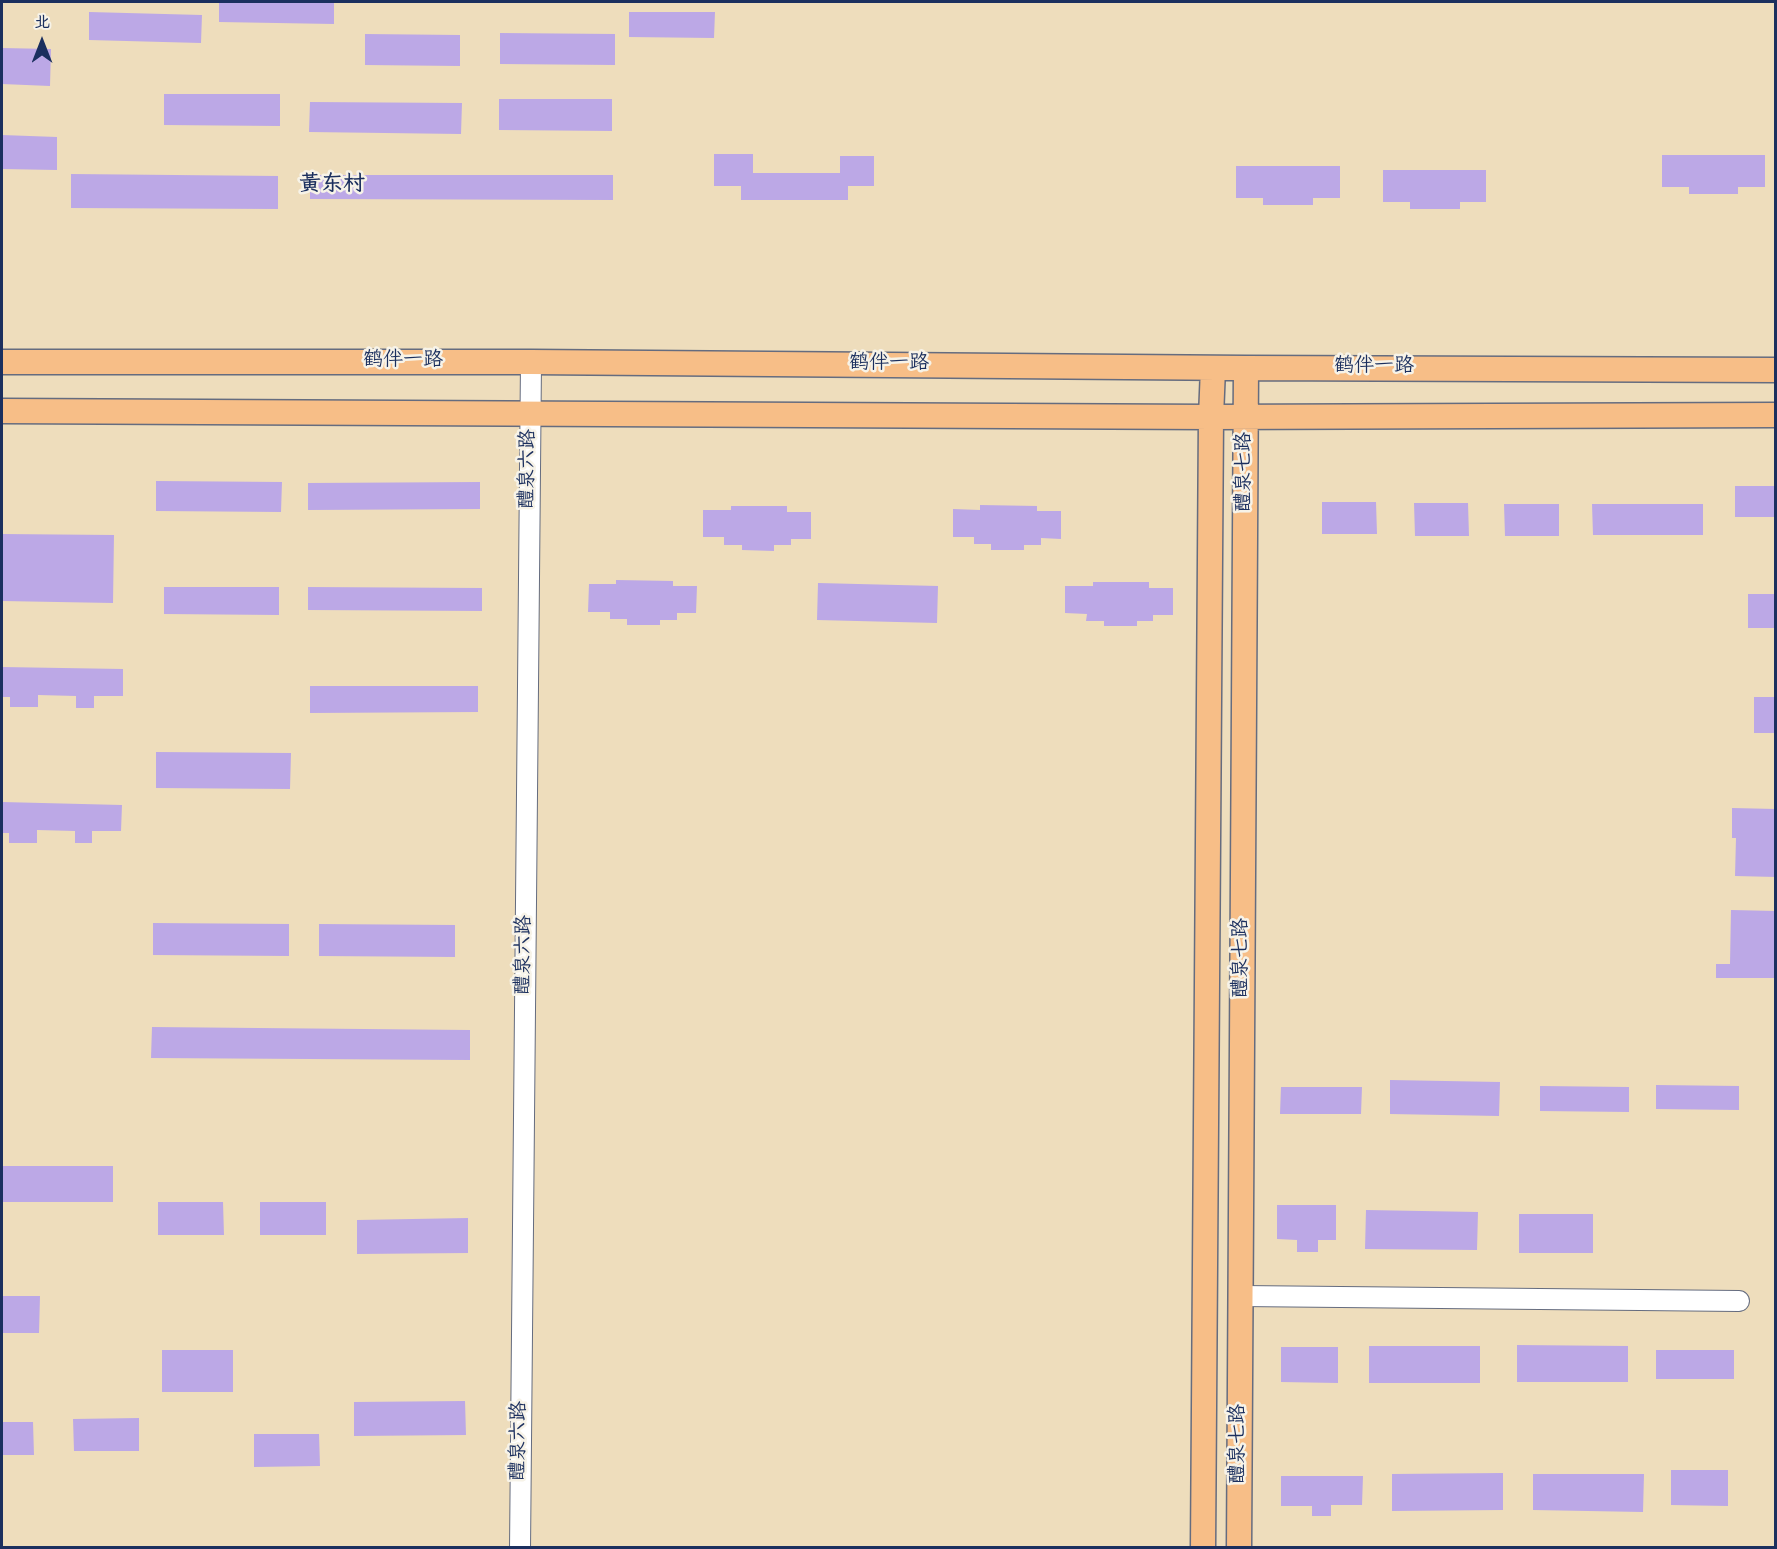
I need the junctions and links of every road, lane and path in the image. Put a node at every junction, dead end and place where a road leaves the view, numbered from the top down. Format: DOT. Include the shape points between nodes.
graph roads {
  1 [pos="2,362"];
  2 [pos="531,362"];
  3 [pos="1213,368"];
  4 [pos="1246,368"];
  5 [pos="1776,370"];
  6 [pos="2,411"];
  7 [pos="531,415"];
  8 [pos="1776,415"];
  9 [pos="1211,417"];
  10 [pos="1246,417"];
  11 [pos="1241,1296"];
  12 [pos="1739,1301"];
  13 [pos="520,1548"];
  14 [pos="1203,1548"];
  15 [pos="1239,1548"];
  1 -- 2 [label="main road, 鹤伴一路"];
  2 -- 3 [label="main road, 鹤伴一路"];
  2 -- 7 [label="street, 醴泉六路"];
  3 -- 4 [label="main road, 鹤伴一路"];
  3 -- 9 [label="main road"];
  4 -- 5 [label="main road, 鹤伴一路"];
  4 -- 10 [label="main road, 醴泉七路"];
  6 -- 7 [label="main road"];
  7 -- 9 [label="main road"];
  7 -- 13 [label="street, 醴泉六路"];
  8 -- 10 [label="main road"];
  9 -- 10 [label="main road"];
  9 -- 14 [label="main road"];
  10 -- 11 [label="main road, 醴泉七路"];
  11 -- 12 [label="street"];
  11 -- 15 [label="main road, 醴泉七路"];
}
